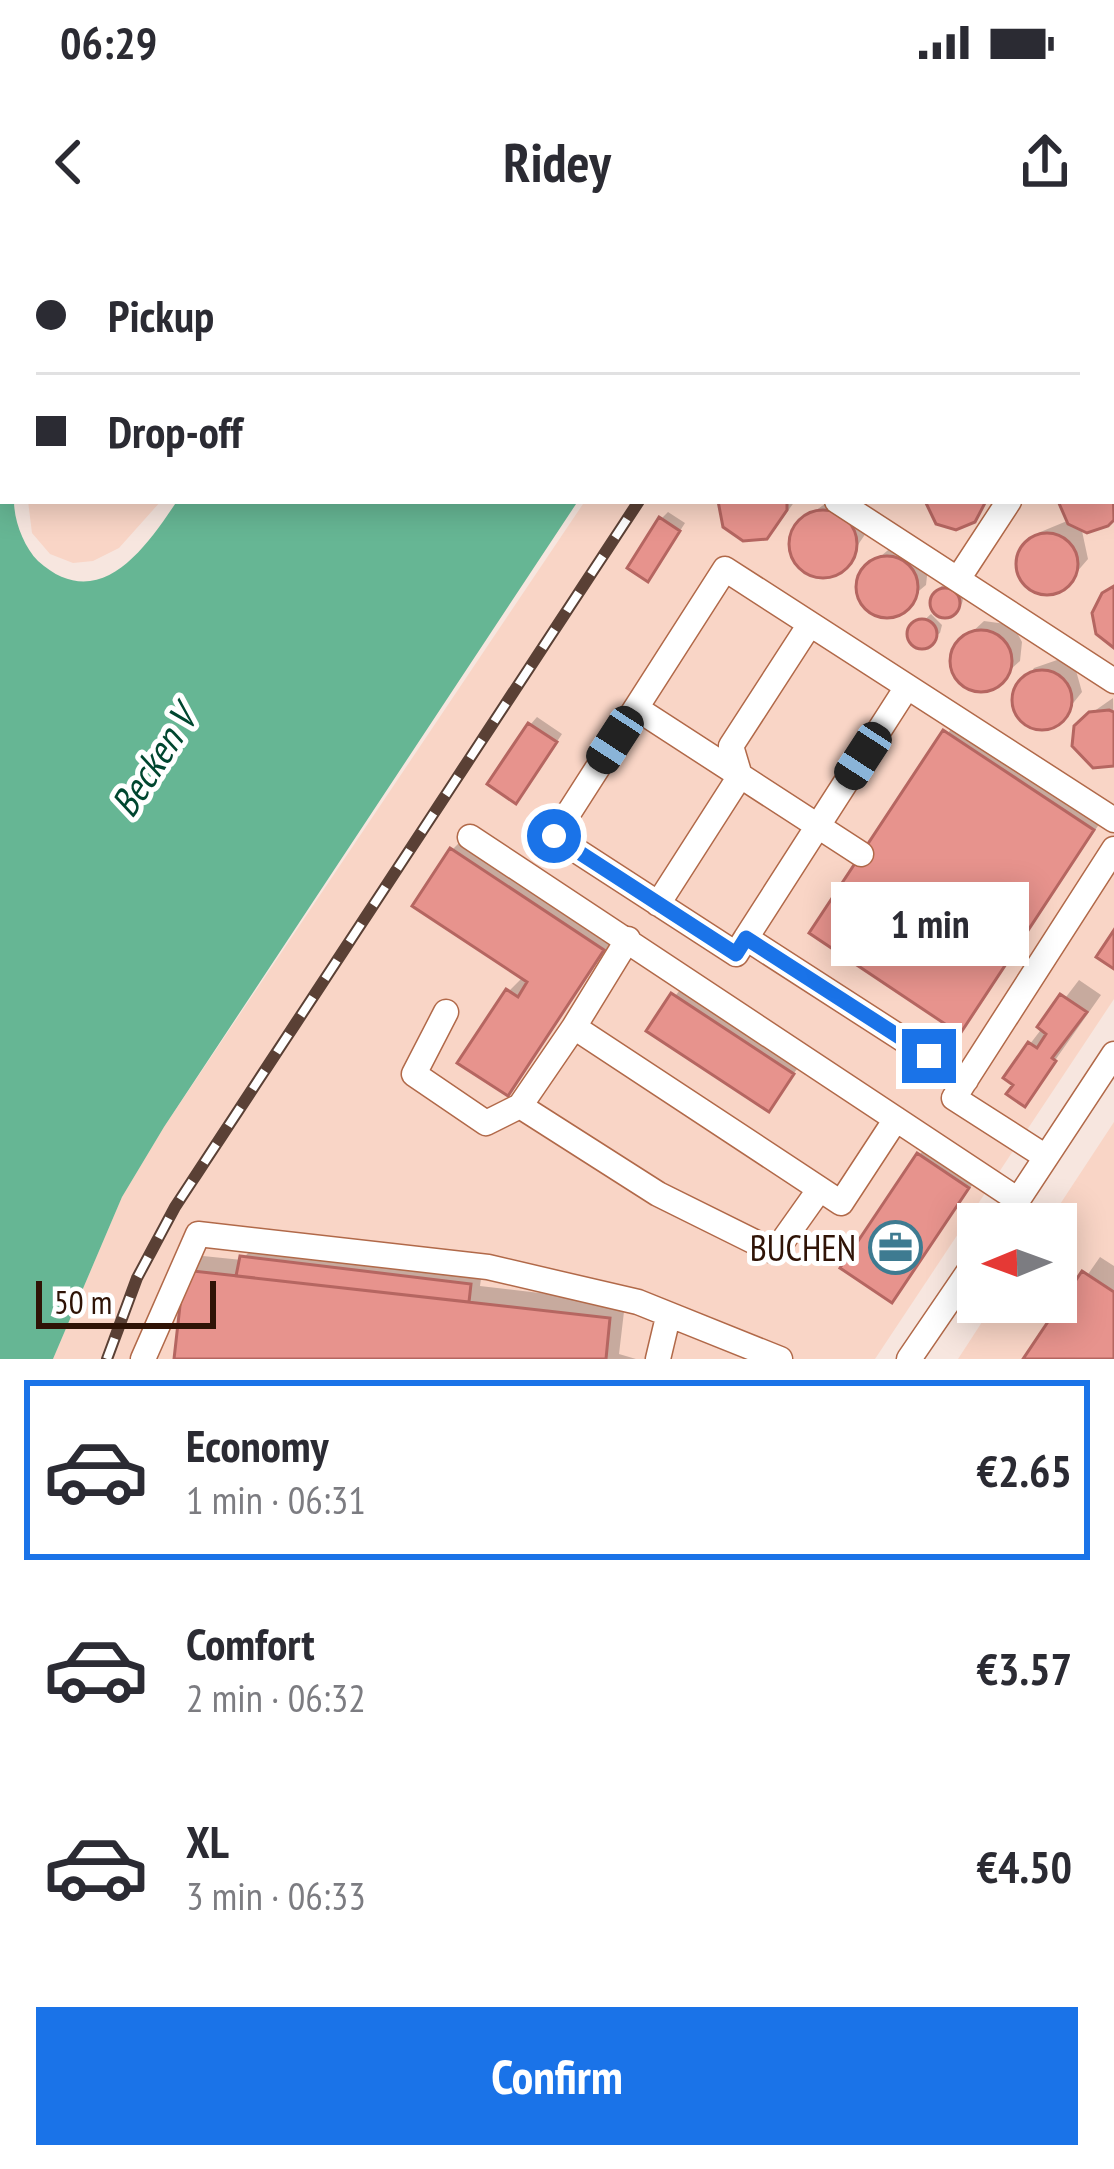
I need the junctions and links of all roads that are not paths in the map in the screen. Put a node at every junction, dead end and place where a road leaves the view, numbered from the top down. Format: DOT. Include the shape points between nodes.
graph roads {
  1 [pos="842,504"];
  2 [pos="1007,504"];
  3 [pos="958,579"];
  4 [pos="810,624"];
  5 [pos="1114,681"];
  6 [pos="908,687"];
  7 [pos="636,708"];
  8 [pos="740,776"];
  9 [pos="1114,820"];
  10 [pos="818,826"];
  11 [pos="470,837"];
  12 [pos="1114,849"];
  13 [pos="861,854"];
  14 [pos="658,904"];
  15 [pos="746,938"];
  16 [pos="628,940"];
  17 [pos="446,1012"];
  18 [pos="574,1027"];
  19 [pos="1114,1054"];
  20 [pos="966,1080"];
  21 [pos="520,1106"];
  22 [pos="896,1119"];
  23 [pos="1046,1157"];
  24 [pos="819,1190"];
  25 [pos="1018,1200"];
  26 [pos="1016,1203"];
  27 [pos="957,1289"];
  28 [pos="668,1317"];
  29 [pos="143,1359"];
  30 [pos="658,1359"];
  31 [pos="780,1359"];
  32 [pos="909,1359"];
  1 -- 3 [label="street"];
  2 -- 3 [label="street"];
  3 -- 5 [label="street"];
  4 -- 6 [label="street"];
  4 -- 7 [label="street" via="725,569"];
  4 -- 8 [label="street" via="731,746"];
  6 -- 9 [label="street"];
  6 -- 10 [label="street"];
  7 -- 8 [label="street"];
  7 -- 14 [label="street" via="554,836"];
  8 -- 10 [label="street"];
  8 -- 14 [label="street"];
  10 -- 13 [label="street"];
  10 -- 15 [label="street"];
  11 -- 16 [label="street"];
  12 -- 20 [label="street"];
  14 -- 15 [label="street" via="736,954"];
  15 -- 20 [label="street"];
  16 -- 18 [label="street"];
  16 -- 22 [label="street"];
  17 -- 21 [label="street" via="414,1074 486,1123"];
  18 -- 21 [label="street"];
  18 -- 24 [label="street"];
  19 -- 23 [label="street"];
  20 -- 23 [label="street" via="954,1098"];
  21 -- 24 [label="street" via="658,1194 775,1252"];
  22 -- 24 [label="street" via="841,1203"];
  22 -- 25 [label="street"];
  23 -- 25 [label="street"];
  25 -- 26 [label="street"];
  27 -- 32 [label="street"];
  28 -- 29 [label="street" via="638,1302 488,1268 198,1234"];
  28 -- 30 [label="street"];
  28 -- 31 [label="street"];
}
